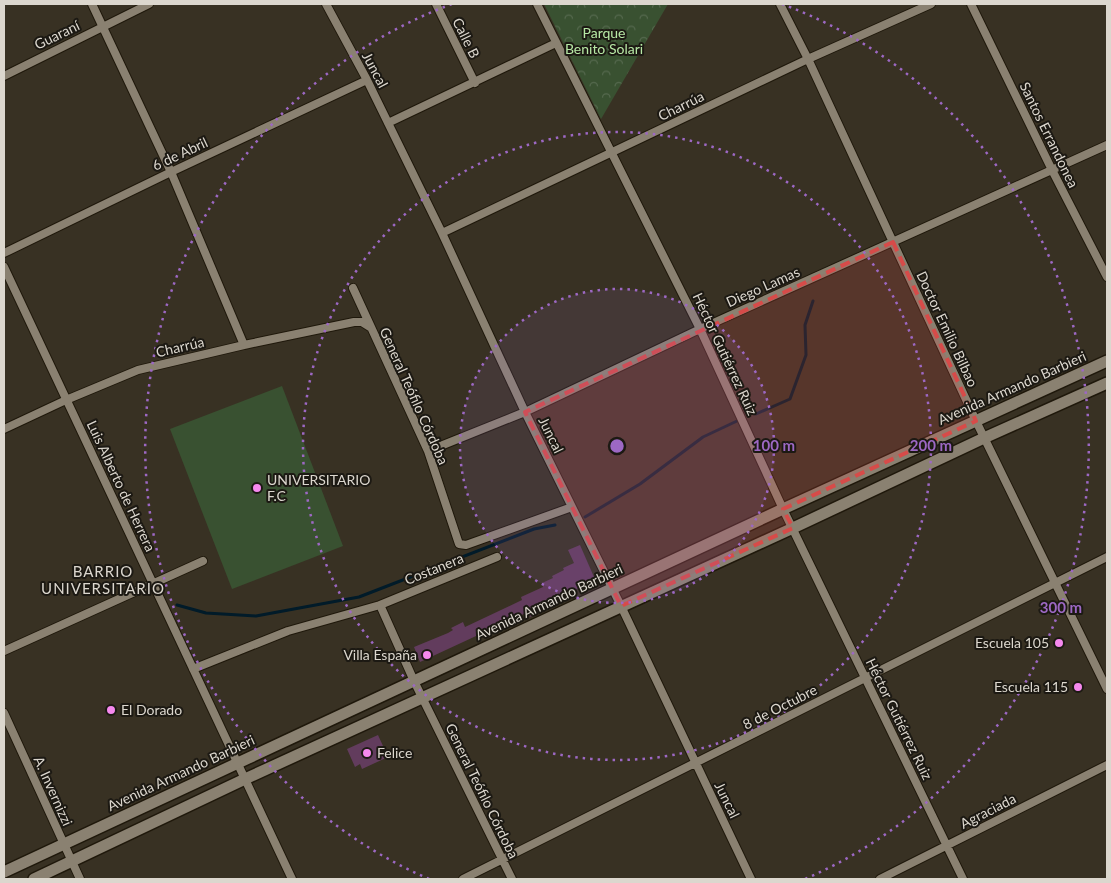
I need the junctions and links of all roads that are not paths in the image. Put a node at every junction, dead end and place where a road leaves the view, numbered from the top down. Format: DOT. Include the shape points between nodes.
graph roads {
  1 [pos="92,4"];
  2 [pos="149,4"];
  3 [pos="326,4"];
  4 [pos="436,4"];
  5 [pos="537,4"];
  6 [pos="780,4"];
  7 [pos="931,4"];
  8 [pos="971,4"];
  9 [pos="103,26"];
  10 [pos="556,43"];
  11 [pos="808,59"];
  12 [pos="4,76"];
  13 [pos="367,80"];
  14 [pos="475,83"];
  15 [pos="388,123"];
  16 [pos="1107,145"];
  17 [pos="612,152"];
  18 [pos="1052,170"];
  19 [pos="171,172"];
  20 [pos="442,233"];
  21 [pos="893,242"];
  22 [pos="4,253"];
  23 [pos="4,267"];
  24 [pos="1107,276"];
  25 [pos="353,288"];
  26 [pos="370,327"];
  27 [pos="700,329"];
  28 [pos="244,345"];
  29 [pos="1107,361"];
  30 [pos="1107,383"];
  31 [pos="66,400"];
  32 [pos="525,412"];
  33 [pos="976,421"];
  34 [pos="4,429"];
  35 [pos="984,438"];
  36 [pos="428,451"];
  37 [pos="572,507"];
  38 [pos="783,508"];
  39 [pos="793,528"];
  40 [pos="497,557"];
  41 [pos="1107,557"];
  42 [pos="203,561"];
  43 [pos="153,583"];
  44 [pos="1056,583"];
  45 [pos="612,589"];
  46 [pos="380,605"];
  47 [pos="621,606"];
  48 [pos="4,651"];
  49 [pos="193,669"];
  50 [pos="865,677"];
  51 [pos="414,681"];
  52 [pos="1107,690"];
  53 [pos="423,697"];
  54 [pos="4,713"];
  55 [pos="237,763"];
  56 [pos="695,764"];
  57 [pos="1107,766"];
  58 [pos="245,779"];
  59 [pos="64,844"];
  60 [pos="946,846"];
  61 [pos="502,861"];
  62 [pos="72,862"];
  63 [pos="4,872"];
  64 [pos="34,879"];
  65 [pos="80,879"];
  66 [pos="292,879"];
  67 [pos="463,879"];
  68 [pos="512,879"];
  69 [pos="751,879"];
  70 [pos="880,879"];
  71 [pos="963,879"];
  1 -- 9 [label="street"];
  2 -- 9 [label="street, Guaraní"];
  3 -- 13 [label="street, Juncal"];
  4 -- 14 [label="street, Calle B"];
  5 -- 10 [label="street, Héctor Gutiérrez Ruiz"];
  6 -- 11 [label="street, Doctor Emilio Bilbao"];
  7 -- 11 [label="street, Charrúa"];
  8 -- 18 [label="street, Santos Errandonea"];
  9 -- 12 [label="street, Guaraní"];
  9 -- 19 [label="street"];
  10 -- 14 [label="street"];
  10 -- 17 [label="street, Héctor Gutiérrez Ruiz"];
  11 -- 17 [label="street, Charrúa"];
  11 -- 21 [label="street, Doctor Emilio Bilbao"];
  13 -- 15 [label="street, Juncal"];
  13 -- 19 [label="street, 6 de Abril"];
  14 -- 15 [label="street"];
  15 -- 20 [label="street, Juncal"];
  16 -- 18 [label="street, Diego Lamas"];
  17 -- 20 [label="street, Charrúa"];
  17 -- 27 [label="street, Héctor Gutiérrez Ruiz"];
  18 -- 21 [label="street, Diego Lamas"];
  18 -- 24 [label="street, Santos Errandonea"];
  19 -- 22 [label="street, 6 de Abril"];
  19 -- 28 [label="street"];
  20 -- 32 [label="street, Juncal"];
  21 -- 27 [label="street, Diego Lamas"];
  21 -- 33 [label="street, Doctor Emilio Bilbao"];
  23 -- 31 [label="street, Luis Alberto de Herrera"];
  25 -- 26 [label="street, General Teófilo Córdoba"];
  26 -- 28 [label="street, Charrúa" via="354,322"];
  26 -- 36 [label="street, General Teófilo Córdoba"];
  27 -- 32 [label="street, Diego Lamas"];
  27 -- 38 [label="street, Héctor Gutiérrez Ruiz"];
  28 -- 31 [label="street, Charrúa" via="138,370"];
  29 -- 33 [label="street, Avenida Armando Barbieri"];
  30 -- 35 [label="street"];
  31 -- 34 [label="street, Charrúa"];
  31 -- 43 [label="street, Luis Alberto de Herrera"];
  32 -- 36 [label="street, Diego Lamas"];
  32 -- 37 [label="street, Juncal"];
  33 -- 35 [label="street, Doctor Emilio Bilbao"];
  33 -- 38 [label="street, Avenida Armando Barbieri"];
  35 -- 39 [label="street"];
  35 -- 44 [label="street, Doctor Emilio Bilbao"];
  36 -- 37 [label="street, General Teófilo Córdoba" via="459,544 466,545"];
  37 -- 45 [label="street, Juncal"];
  38 -- 39 [label="street, Héctor Gutiérrez Ruiz"];
  38 -- 45 [label="street, Avenida Armando Barbieri"];
  39 -- 47 [label="street"];
  39 -- 50 [label="street, Héctor Gutiérrez Ruiz"];
  40 -- 46 [label="street, Costanera"];
  41 -- 44 [label="street, 8 de Octubre"];
  42 -- 43 [label="street"];
  43 -- 48 [label="street"];
  43 -- 49 [label="street, Luis Alberto de Herrera"];
  44 -- 50 [label="street, 8 de Octubre"];
  44 -- 52 [label="street, Doctor Emilio Bilbao"];
  45 -- 47 [label="street, Juncal"];
  45 -- 51 [label="street, Avenida Armando Barbieri"];
  46 -- 49 [label="street, Costanera" via="288,631"];
  46 -- 51 [label="street, General Teófilo Córdoba"];
  47 -- 53 [label="street"];
  47 -- 56 [label="street, Juncal"];
  49 -- 55 [label="street, Luis Alberto de Herrera"];
  50 -- 56 [label="street, 8 de Octubre"];
  50 -- 60 [label="street, Héctor Gutiérrez Ruiz"];
  51 -- 53 [label="street, General Teófilo Córdoba"];
  51 -- 55 [label="street, Avenida Armando Barbieri"];
  53 -- 58 [label="street"];
  53 -- 61 [label="street, General Teófilo Córdoba"];
  54 -- 59 [label="street, A. Invernizzi"];
  55 -- 58 [label="street, Luis Alberto de Herrera"];
  55 -- 59 [label="street, Avenida Armando Barbieri"];
  56 -- 61 [label="street, 8 de Octubre"];
  56 -- 69 [label="street, Juncal"];
  57 -- 60 [label="street, Agraciada"];
  58 -- 62 [label="street"];
  58 -- 66 [label="street, Luis Alberto de Herrera"];
  59 -- 62 [label="street, A. Invernizzi"];
  59 -- 63 [label="street, Avenida Armando Barbieri"];
  60 -- 70 [label="street, Agraciada"];
  60 -- 71 [label="street, Héctor Gutiérrez Ruiz"];
  61 -- 67 [label="street, 8 de Octubre"];
  61 -- 68 [label="street, General Teófilo Córdoba"];
  62 -- 64 [label="street"];
  62 -- 65 [label="street, A. Invernizzi"];
}
